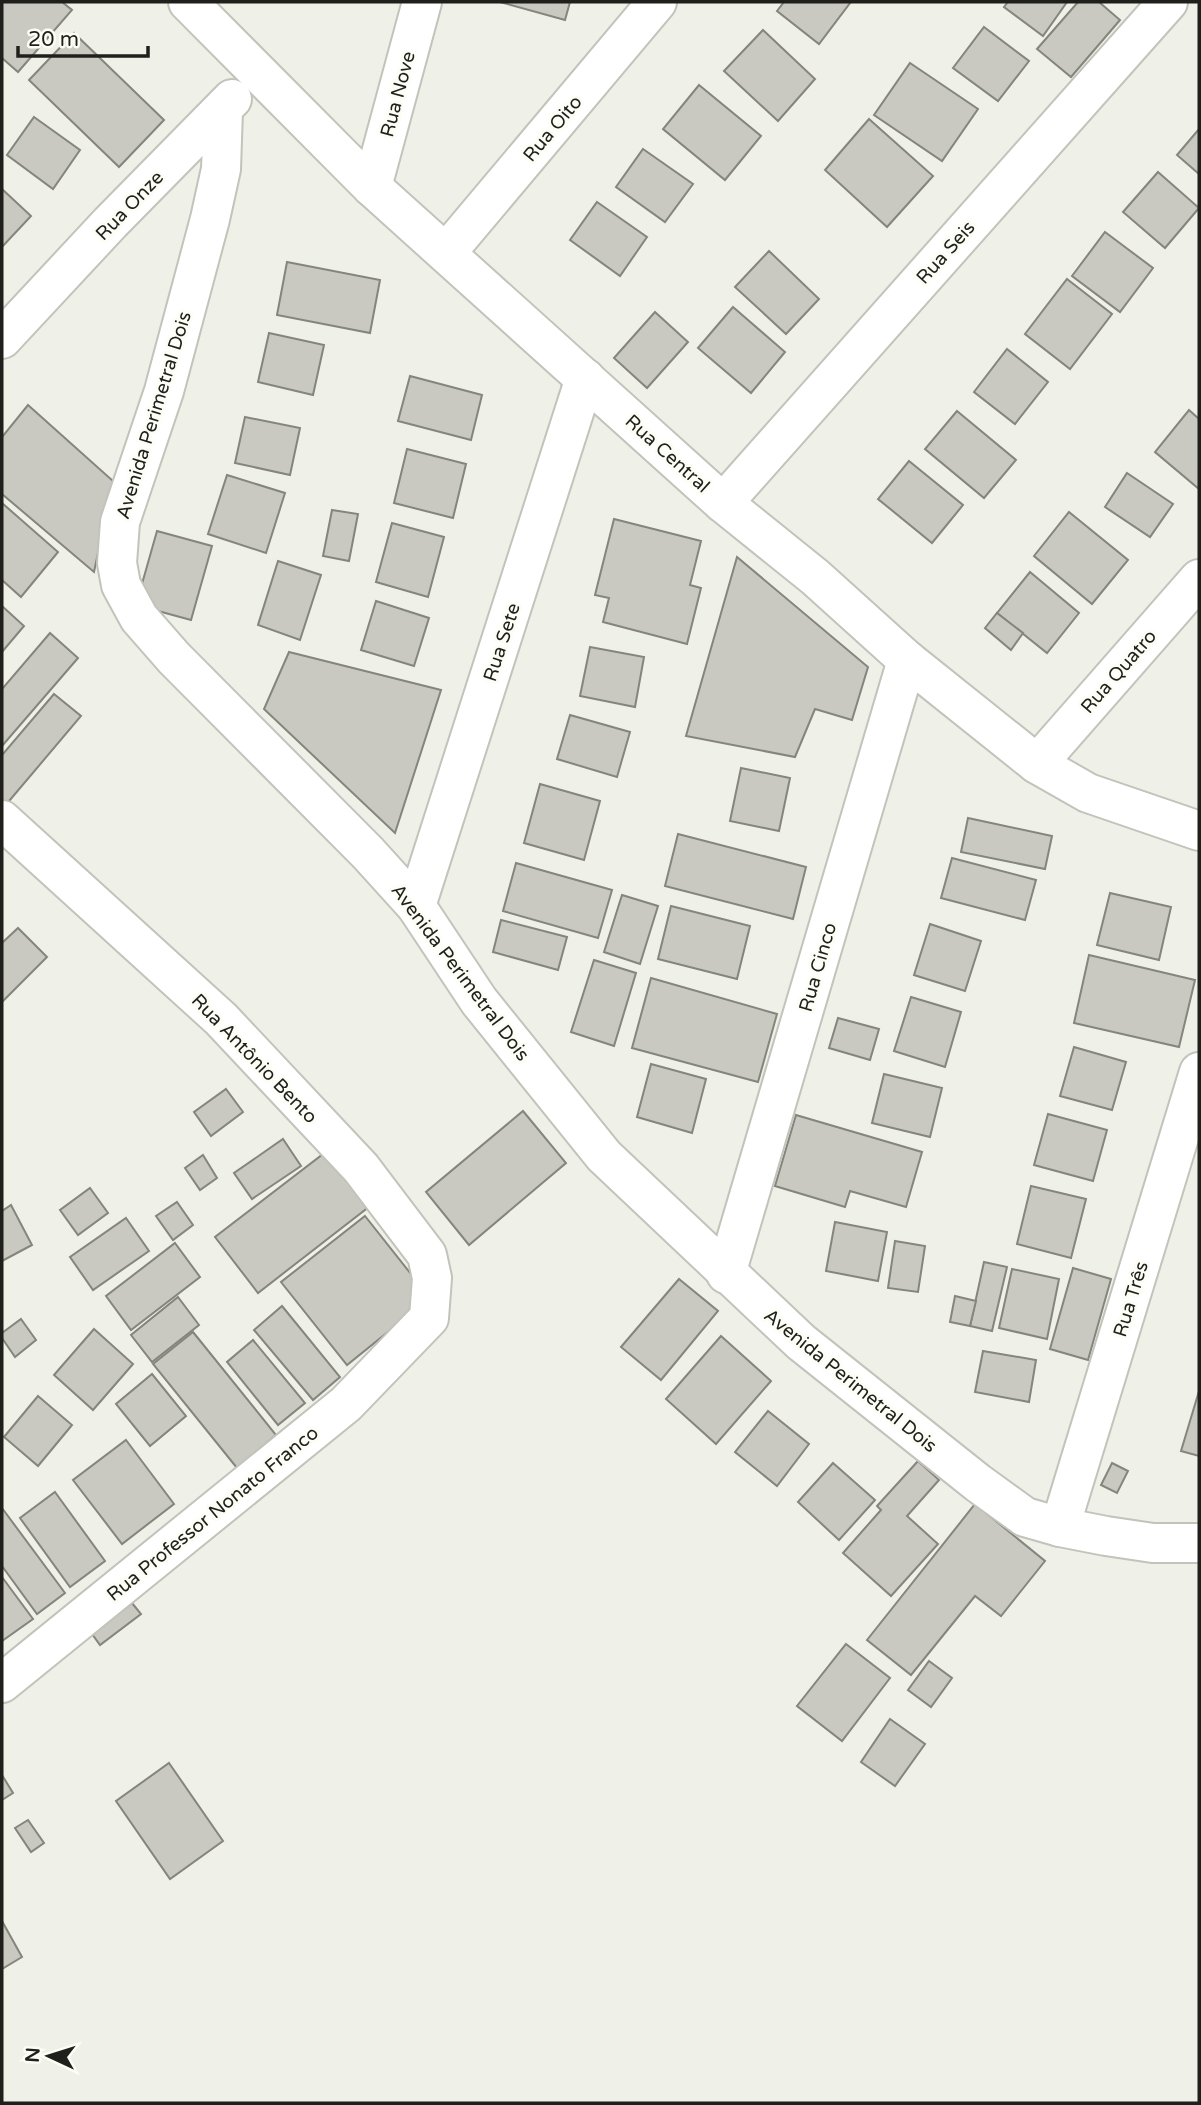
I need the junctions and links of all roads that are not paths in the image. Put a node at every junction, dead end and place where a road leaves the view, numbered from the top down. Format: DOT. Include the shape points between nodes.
graph roads {
  1 [pos="188,2"];
  2 [pos="422,2"];
  3 [pos="657,2"];
  4 [pos="1168,2"];
  5 [pos="257,71"];
  6 [pos="223,110"];
  7 [pos="372,187"];
  8 [pos="446,253"];
  9 [pos="2,339"];
  10 [pos="585,378"];
  11 [pos="723,503"];
  12 [pos="1199,579"];
  13 [pos="907,660"];
  14 [pos="1037,764"];
  15 [pos="2,820"];
  16 [pos="1199,831"];
  17 [pos="416,906"];
  18 [pos="1199,1072"];
  19 [pos="726,1273"];
  20 [pos="415,1334"];
  21 [pos="1060,1527"];
  22 [pos="1199,1543"];
  23 [pos="2,1683"];
  1 -- 5 [label="street, Rua Central"];
  2 -- 7 [label="street, Rua Nove"];
  3 -- 8 [label="street, Rua Oito"];
  4 -- 11 [label="street, Rua Seis"];
  5 -- 6 [label="street, Rua Onze"];
  5 -- 7 [label="street, Rua Central"];
  6 -- 9 [label="street, Rua Onze"];
  6 -- 17 [label="street, Avenida Perimetral Dois" via="221,169 210,219 164,391 120,522 117,563 121,585 139,618 173,658"];
  7 -- 8 [label="street, Rua Central"];
  8 -- 10 [label="street, Rua Central"];
  10 -- 11 [label="street, Rua Central"];
  10 -- 17 [label="street, Rua Sete"];
  11 -- 13 [label="street, Rua Central"];
  12 -- 14 [label="street, Rua Quatro"];
  13 -- 14 [label="street, Rua Central"];
  13 -- 19 [label="street, Rua Cinco"];
  14 -- 16 [label="street, Rua Central" via="1088,793"];
  15 -- 20 [label="street, Rua Antônio Bento" via="221,1019 361,1168 427,1255 432,1278 429,1318"];
  17 -- 19 [label="street, Avenida Perimetral Dois" via="479,1001 604,1156"];
  18 -- 21 [label="street, Rua Três"];
  19 -- 21 [label="street, Avenida Perimetral Dois" via="801,1342 978,1483 1025,1517"];
  20 -- 23 [label="street, Rua Professor Nonato Franco" via="346,1404"];
  21 -- 22 [label="street, Avenida Perimetral Dois" via="1153,1543"];
}
